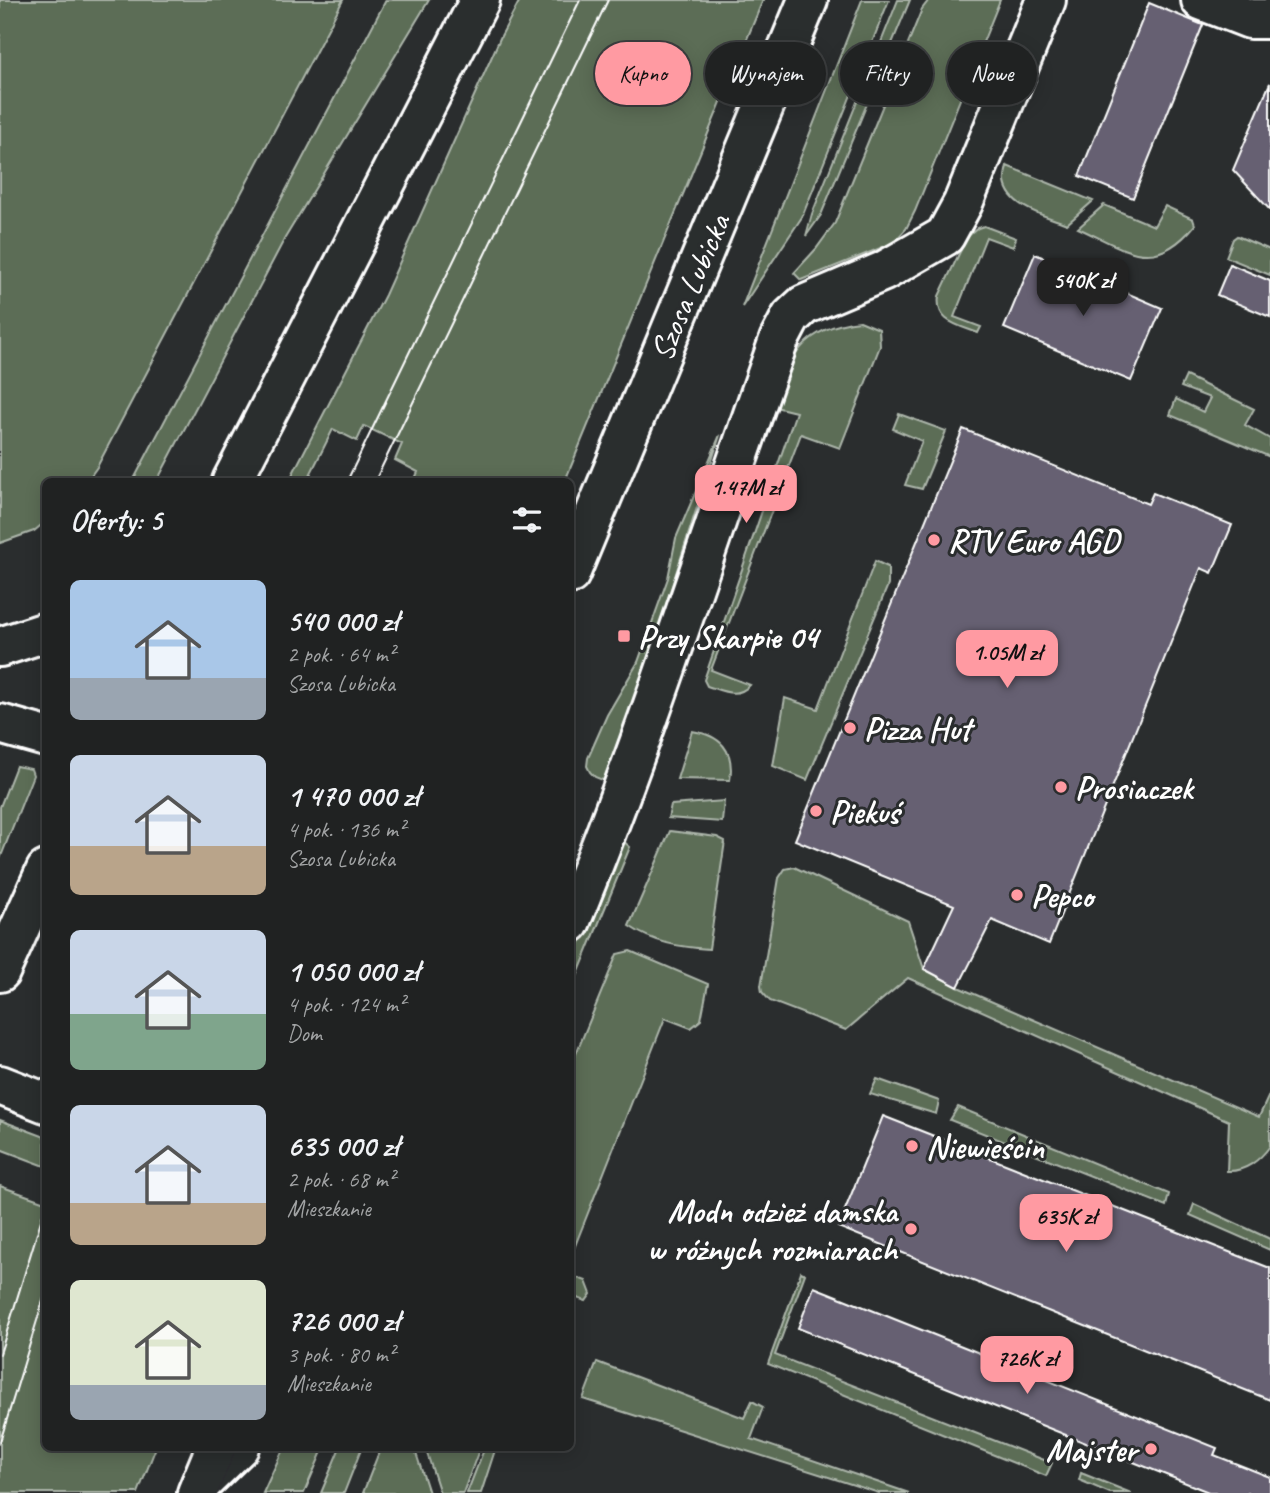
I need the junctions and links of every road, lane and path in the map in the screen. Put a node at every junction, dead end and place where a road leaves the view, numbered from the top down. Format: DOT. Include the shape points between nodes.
graph roads {
  1 [pos="480,0"];
  2 [pos="808,0"];
  3 [pos="1046,0"];
  4 [pos="1201,0"];
  5 [pos="1270,19"];
  6 [pos="234,478"];
  7 [pos="574,564"];
  8 [pos="42,634"];
  9 [pos="0,647"];
  10 [pos="0,724"];
  11 [pos="42,736"];
  12 [pos="584,869"];
  13 [pos="42,879"];
  14 [pos="574,908"];
  15 [pos="0,972"];
  16 [pos="0,1086"];
  17 [pos="42,1102"];
  18 [pos="214,1451"];
  19 [pos="235,1451"];
  20 [pos="199,1489"];
  1 -- 6 [label="main road"];
  2 -- 7 [label="main road, Szosa Lubicka"];
  3 -- 12 [label="main road" via="945,236 884,271 804,306 791,317"];
  4 -- 5 [label="main road" via="1250,19"];
  8 -- 9 [label="main road"];
  10 -- 11 [label="main road"];
  12 -- 14 [label="main road"];
  13 -- 15 [label="main road"];
  16 -- 17 [label="main road"];
  18 -- 20 [label="main road"];
  19 -- 20 [label="main road"];
}
